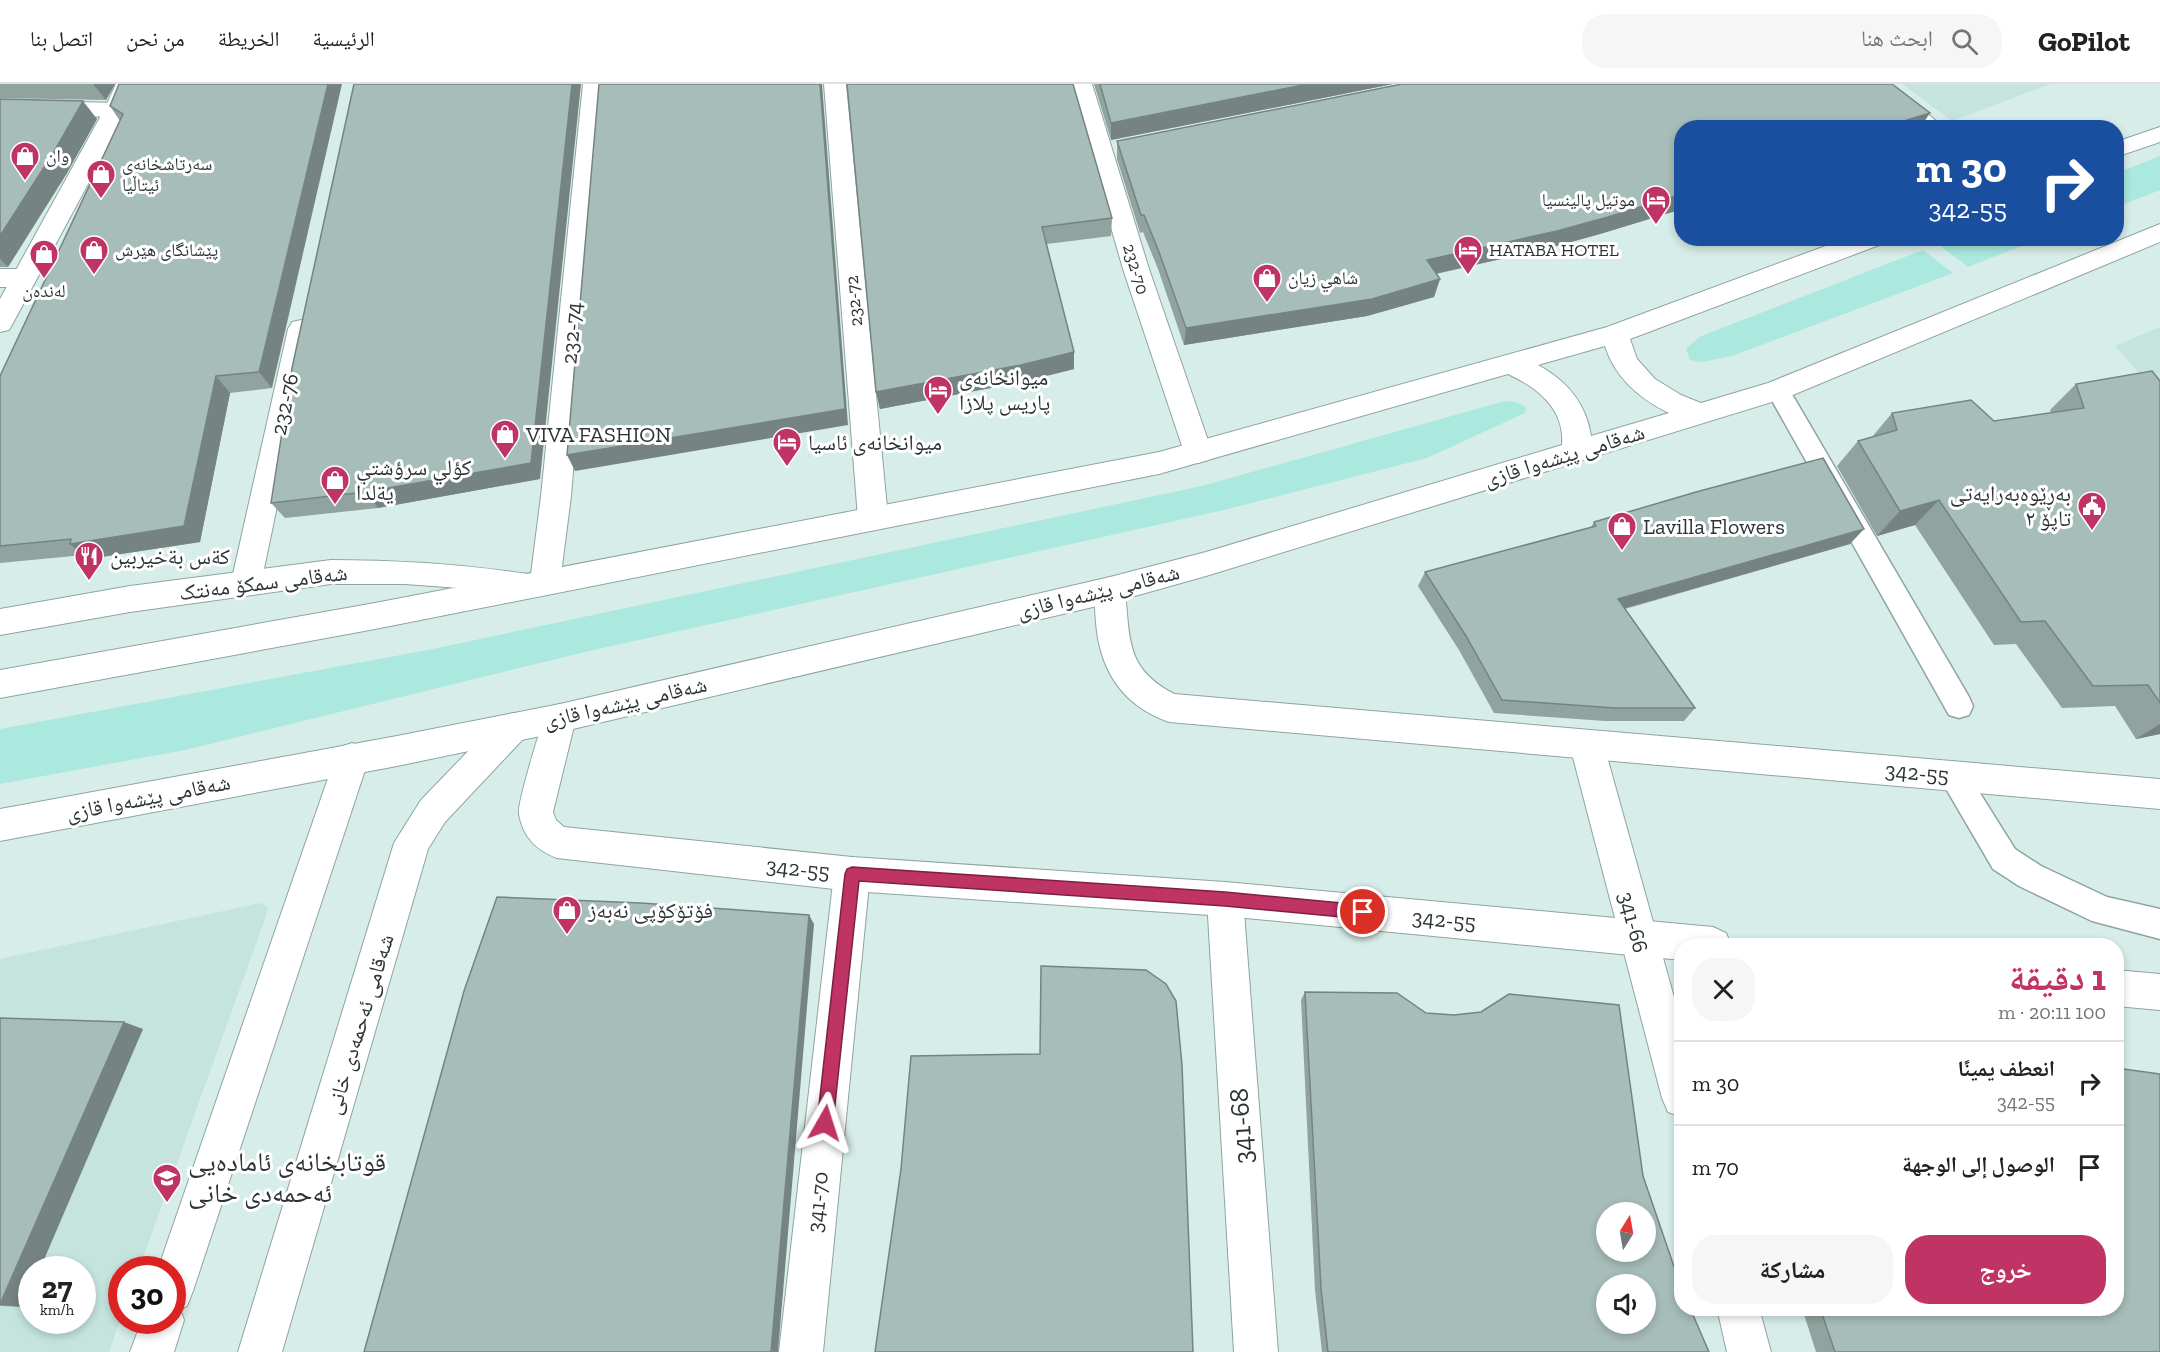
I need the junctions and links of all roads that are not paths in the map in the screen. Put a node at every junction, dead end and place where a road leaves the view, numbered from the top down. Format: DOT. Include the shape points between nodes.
graph roads {
  1 [pos="127,84"];
  2 [pos="594,84"];
  3 [pos="835,84"];
  4 [pos="1082,84"];
  5 [pos="1876,84"];
  6 [pos="0,107"];
  7 [pos="116,110"];
  8 [pos="1923,120"];
  9 [pos="2160,134"];
  10 [pos="2124,147"];
  11 [pos="2160,232"];
  12 [pos="1852,246"];
  13 [pos="12,278"];
  14 [pos="306,304"];
  15 [pos="0,323"];
  16 [pos="1615,334"];
  17 [pos="1510,364"];
  18 [pos="1778,390"];
  19 [pos="1700,414"];
  20 [pos="1198,452"];
  21 [pos="1576,452"];
  22 [pos="873,518"];
  23 [pos="246,583"];
  24 [pos="536,584"];
  25 [pos="1110,590"];
  26 [pos="0,622"];
  27 [pos="0,684"];
  28 [pos="1959,706"];
  29 [pos="560,718"];
  30 [pos="513,727"];
  31 [pos="1587,746"];
  32 [pos="352,758"];
  33 [pos="1953,775"];
  34 [pos="2160,794"];
  35 [pos="0,825"];
  36 [pos="852,874"];
  37 [pos="1225,899"];
  38 [pos="2160,924"];
  39 [pos="1638,937"];
  40 [pos="1674,941"];
  41 [pos="2124,989"];
  42 [pos="2160,992"];
  43 [pos="1674,1069"];
  44 [pos="184,1256"];
  45 [pos="1740,1316"];
  46 [pos="158,1334"];
  47 [pos="152,1352"];
  48 [pos="260,1352"];
  49 [pos="801,1352"];
  50 [pos="1256,1352"];
  51 [pos="1749,1352"];
  1 -- 7 [label="main road"];
  2 -- 24 [label="main road, 232-74" via="556,496"];
  3 -- 22 [label="main road, 232-72"];
  4 -- 20 [label="main road, 232-70" via="1112,150 1167,367"];
  5 -- 8 [label="main road"];
  6 -- 7 [label="main road"];
  7 -- 13 [label="main road"];
  9 -- 10 [label="main road"];
  11 -- 18 [label="main road, شەقامی پێشەوا قازی"];
  12 -- 16 [label="main road"];
  13 -- 15 [label="main road"];
  14 -- 23 [label="main road, 232-76"];
  16 -- 17 [label="main road"];
  16 -- 19 [label="main road" via="1623,361 1645,387"];
  17 -- 20 [label="main road"];
  17 -- 21 [label="main road" via="1531,373 1563,399 1577,425"];
  18 -- 19 [label="main road, شەقامی پێشەوا قازی"];
  18 -- 28 [label="lane"];
  19 -- 21 [label="main road, شەقامی پێشەوا قازی"];
  20 -- 22 [label="main road" via="1159,463"];
  21 -- 25 [label="main road, شەقامی پێشەوا قازی"];
  22 -- 24 [label="main road"];
  23 -- 24 [label="main road, شەقامی سمکۆ مەنتک" via="369,570"];
  23 -- 26 [label="main road, شەقامی سمکۆ مەنتک"];
  24 -- 27 [label="main road"];
  25 -- 29 [label="main road, شەقامی پێشەوا قازی"];
  25 -- 31 [label="main road, 342-55" via="1112,632 1120,664 1140,690 1169,708"];
  29 -- 30 [label="main road, شەقامی پێشەوا قازی"];
  29 -- 36 [label="main road, 342-55" via="536,812 542,830 557,842"];
  30 -- 32 [label="main road, شەقامی پێشەوا قازی"];
  30 -- 48 [label="main road, شەقامی ئەحمەدی خانی" via="433,811 412,843"];
  31 -- 33 [label="main road, 342-55"];
  31 -- 39 [label="main road, 341-66"];
  32 -- 35 [label="main road, شەقامی پێشەوا قازی"];
  32 -- 44 [label="main road"];
  33 -- 34 [label="main road, 342-55"];
  33 -- 38 [label="lane" via="2004,858 2030,876 2103,911"];
  36 -- 37 [label="main road, 342-55"];
  36 -- 49 [label="main road, 341-70"];
  37 -- 39 [label="main road, 342-55"];
  37 -- 50 [label="main road, 341-68"];
  39 -- 40 [label="main road, 342-55"];
  39 -- 43 [label="main road, 341-66"];
  41 -- 42 [label="main road"];
  45 -- 51 [label="main road"];
  46 -- 47 [label="main road"];
}
